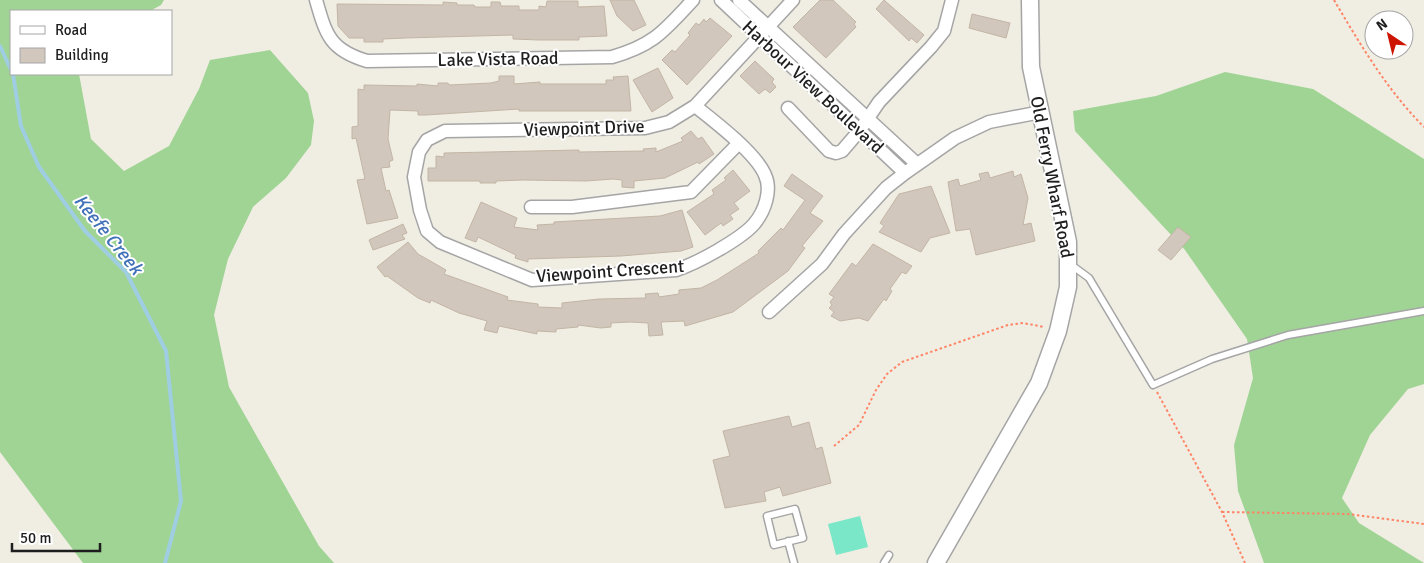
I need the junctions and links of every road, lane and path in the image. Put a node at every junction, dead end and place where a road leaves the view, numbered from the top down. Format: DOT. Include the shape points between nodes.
graph roads {
  1 [pos="316,0"];
  2 [pos="693,0"];
  3 [pos="721,0"];
  4 [pos="739,0"];
  5 [pos="793,0"];
  6 [pos="952,0"];
  7 [pos="1030,0"];
  8 [pos="1334,0"];
  9 [pos="768,26"];
  10 [pos="759,36"];
  11 [pos="695,106"];
  12 [pos="788,108"];
  13 [pos="1041,112"];
  14 [pos="868,119"];
  15 [pos="1424,127"];
  16 [pos="860,130"];
  17 [pos="445,131"];
  18 [pos="738,144"];
  19 [pos="917,164"];
  20 [pos="905,173"];
  21 [pos="531,207"];
  22 [pos="1069,264"];
  23 [pos="1424,310"];
  24 [pos="769,312"];
  25 [pos="1058,331"];
  26 [pos="1153,385"];
  27 [pos="834,446"];
  28 [pos="1222,512"];
  29 [pos="1424,524"];
  30 [pos="788,541"];
  31 [pos="889,556"];
  32 [pos="794,563"];
  33 [pos="884,563"];
  34 [pos="936,563"];
  35 [pos="1245,563"];
  1 -- 2 [label="street, Lake Vista Road" via="331,40 348,55 367,61 612,57 637,50 662,34"];
  3 -- 10 [label="street, Harbour View Boulevard"];
  4 -- 9 [label="street, Harbour View Boulevard"];
  5 -- 9 [label="street, Viewpoint Drive"];
  6 -- 14 [label="street" via="944,30 879,102"];
  7 -- 13 [label="street, Old Ferry Wharf Road" via="1031,67"];
  8 -- 15 [label="path" via="1399,100"];
  9 -- 10 [label="street, Viewpoint Drive"];
  9 -- 14 [label="street, Harbour View Boulevard"];
  10 -- 11 [label="street, Viewpoint Drive"];
  10 -- 16 [label="street, Harbour View Boulevard"];
  11 -- 17 [label="street, Viewpoint Drive" via="669,122 644,128"];
  11 -- 18 [label="street, Viewpoint Crescent"];
  12 -- 16 [label="street" via="829,151 842,151"];
  13 -- 19 [label="street" via="989,122 955,138"];
  13 -- 22 [label="street, Old Ferry Wharf Road" via="1068,242"];
  14 -- 16 [label="street"];
  14 -- 19 [label="street, Harbour View Boulevard"];
  16 -- 20 [label="street, Harbour View Boulevard"];
  17 -- 18 [label="street, Viewpoint Crescent" via="427,140 419,152 414,177 428,231 440,242 532,280 676,270 694,265 722,248 754,224 769,197 766,176 758,162"];
  18 -- 21 [label="street" via="691,192 572,207"];
  19 -- 20 [label="street"];
  20 -- 24 [label="street" via="886,188 844,234 822,264"];
  22 -- 25 [label="street, Old Ferry Wharf Road" via="1068,287"];
  22 -- 26 [label="lane" via="1089,278"];
  23 -- 26 [label="lane" via="1288,335 1212,359"];
  25 -- 27 [label="path" via="1033,324 1008,325 902,362 882,382 859,425"];
  25 -- 34 [label="street, Old Ferry Wharf Road" via="1039,383"];
  26 -- 28 [label="path"];
  28 -- 29 [label="path" via="1348,514"];
  28 -- 35 [label="path"];
  30 -- 30 [label="lane" via="774,545 767,516 796,509 803,538"];
  30 -- 32 [label="lane"];
  31 -- 33 [label="lane"];
}
